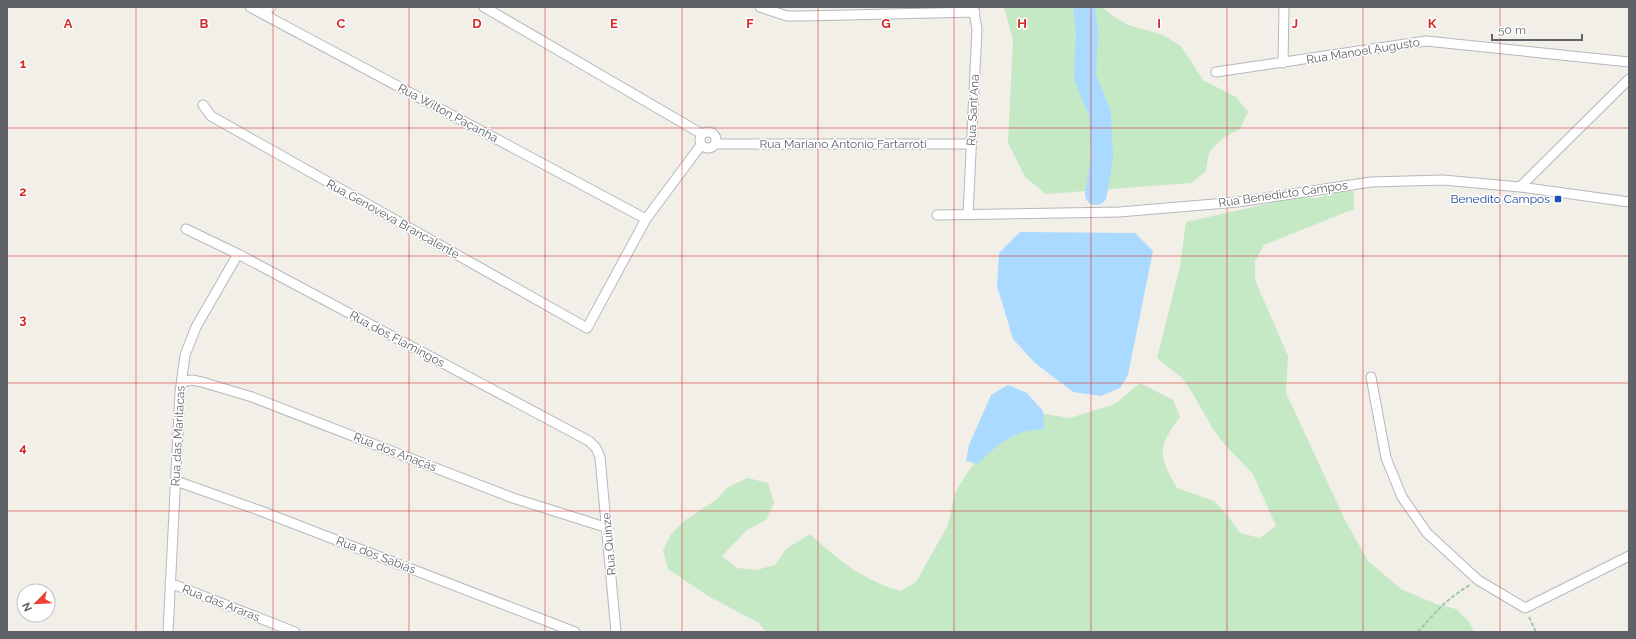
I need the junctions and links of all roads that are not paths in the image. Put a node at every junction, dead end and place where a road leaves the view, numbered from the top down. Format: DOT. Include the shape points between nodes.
graph roads {
  1 [pos="250,7"];
  2 [pos="271,7"];
  3 [pos="484,7"];
  4 [pos="760,7"];
  5 [pos="1284,7"];
  6 [pos="974,10"];
  7 [pos="263,14"];
  8 [pos="1629,62"];
  9 [pos="1283,63"];
  10 [pos="1216,72"];
  11 [pos="1629,79"];
  12 [pos="203,105"];
  13 [pos="702,134"];
  14 [pos="716,144"];
  15 [pos="971,144"];
  16 [pos="701,145"];
  17 [pos="1520,187"];
  18 [pos="1629,202"];
  19 [pos="968,214"];
  20 [pos="936,215"];
  21 [pos="646,219"];
  22 [pos="186,229"];
  23 [pos="238,254"];
  24 [pos="1371,377"];
  25 [pos="182,382"];
  26 [pos="600,457"];
  27 [pos="176,482"];
  28 [pos="608,528"];
  29 [pos="1629,556"];
  30 [pos="170,583"];
  31 [pos="168,632"];
  32 [pos="295,632"];
  33 [pos="575,632"];
  34 [pos="616,632"];
  1 -- 7 [label="street, Rua Wilton Paçanha"];
  2 -- 7 [label="street"];
  3 -- 13 [label="street"];
  4 -- 6 [label="street" via="793,16"];
  5 -- 9 [label="street"];
  6 -- 15 [label="street, Rua Sant’Ana" via="977,29"];
  7 -- 21 [label="street, Rua Wilton Paçanha"];
  8 -- 9 [label="street, Rua Manoel Augusto" via="1426,42"];
  9 -- 10 [label="street, Rua Manoel Augusto"];
  11 -- 17 [label="street"];
  12 -- 21 [label="street, Rua Genoveva Brancalente" via="211,116 587,328"];
  13 -- 14 [label="street" via="714,134"];
  13 -- 16 [label="street"];
  14 -- 15 [label="street, Rua Mariano Antonio Fartarroti"];
  14 -- 16 [label="street" via="710,149"];
  15 -- 19 [label="street, Rua Sant’Ana"];
  16 -- 21 [label="street"];
  17 -- 18 [label="street, Rua Benedicto Campos"];
  17 -- 19 [label="street, Rua Benedicto Campos" via="1443,180 1371,182 1238,202 1119,212"];
  19 -- 20 [label="street, Rua Benedicto Campos"];
  22 -- 23 [label="street, Rua dos Flamingos"];
  23 -- 25 [label="street, Rua das Maritacas" via="196,327 185,355"];
  23 -- 26 [label="street, Rua dos Flamingos" via="589,441"];
  24 -- 29 [label="street" via="1386,458 1402,497 1427,533 1478,580 1525,608"];
  25 -- 27 [label="street, Rua das Maritacas"];
  25 -- 28 [label="street, Rua dos Anaçãs" via="202,382 252,397 513,498"];
  26 -- 28 [label="street, Rua Quinze"];
  27 -- 30 [label="street, Rua das Maritacas"];
  27 -- 33 [label="street, Rua dos Sabiás" via="254,508"];
  28 -- 34 [label="street, Rua Quinze"];
  30 -- 31 [label="street, Rua das Maritacas"];
  30 -- 32 [label="street, Rua das Araras"];
}
